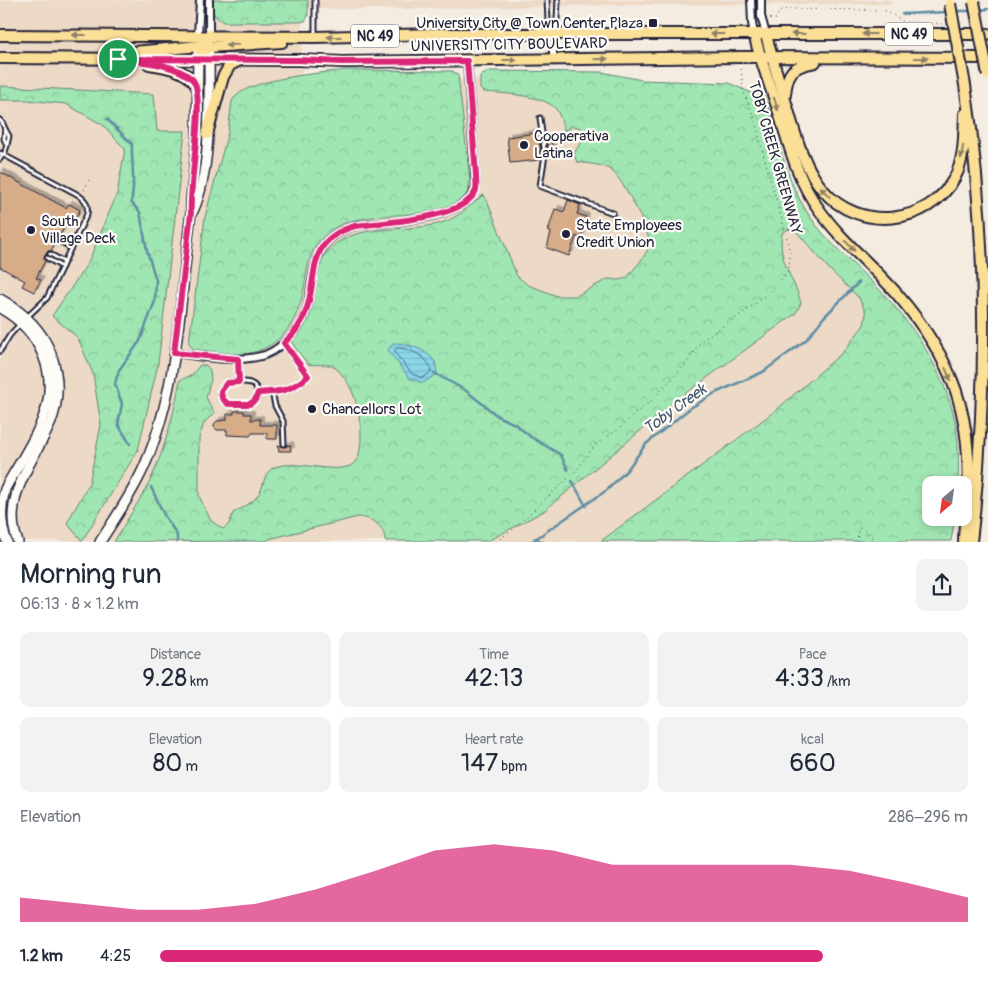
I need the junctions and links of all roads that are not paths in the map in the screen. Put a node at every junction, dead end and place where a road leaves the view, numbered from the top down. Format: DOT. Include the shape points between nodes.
graph roads {
  1 [pos="200,0"];
  2 [pos="209,0"];
  3 [pos="315,0"];
  4 [pos="547,0"];
  5 [pos="558,0"];
  6 [pos="751,0"];
  7 [pos="761,0"];
  8 [pos="974,1"];
  9 [pos="949,2"];
  10 [pos="553,33"];
  11 [pos="754,34"];
  12 [pos="766,34"];
  13 [pos="988,34"];
  14 [pos="0,35"];
  15 [pos="198,35"];
  16 [pos="209,35"];
  17 [pos="315,37"];
  18 [pos="198,46"];
  19 [pos="209,47"];
  20 [pos="0,58"];
  21 [pos="71,58"];
  22 [pos="760,58"];
  23 [pos="771,58"];
  24 [pos="838,58"];
  25 [pos="988,58"];
  26 [pos="118,59"];
  27 [pos="197,59"];
  28 [pos="209,59"];
  29 [pos="242,60"];
  30 [pos="553,60"];
  31 [pos="467,61"];
  32 [pos="988,75"];
  33 [pos="965,85"];
  34 [pos="197,86"];
  35 [pos="784,98"];
  36 [pos="540,118"];
  37 [pos="0,120"];
  38 [pos="207,134"];
  39 [pos="2,154"];
  40 [pos="0,159"];
  41 [pos="191,213"];
  42 [pos="613,213"];
  43 [pos="57,240"];
  44 [pos="71,247"];
  45 [pos="50,254"];
  46 [pos="47,258"];
  47 [pos="64,262"];
  48 [pos="62,267"];
  49 [pos="0,299"];
  50 [pos="0,308"];
  51 [pos="24,320"];
  52 [pos="284,343"];
  53 [pos="0,352"];
  54 [pos="174,353"];
  55 [pos="238,359"];
  56 [pos="239,382"];
  57 [pos="272,392"];
  58 [pos="258,393"];
  59 [pos="284,444"];
  60 [pos="100,540"];
  61 [pos="7,542"];
  62 [pos="18,542"];
  63 [pos="964,542"];
  64 [pos="971,542"];
  1 -- 15 [label="street"];
  2 -- 16 [label="street"];
  3 -- 17 [label="lane"];
  4 -- 10 [label="lane" via="548,21"];
  5 -- 10 [label="lane"];
  6 -- 11 [label="street"];
  7 -- 12 [label="street"];
  8 -- 32 [label="main road, bridge"];
  9 -- 33 [label="main road, bridge"];
  11 -- 10 [label="main road, UNIVERSITY CITY BOULEVARD / NC 49, one-way"];
  10 -- 17 [label="main road, UNIVERSITY CITY BOULEVARD / NC 49, one-way"];
  10 -- 30 [label="street"];
  11 -- 12 [label="main road, UNIVERSITY CITY BOULEVARD / NC 49"];
  11 -- 22 [label="main road"];
  13 -- 12 [label="main road, UNIVERSITY CITY BOULEVARD / NC 49, one-way"];
  12 -- 23 [label="main road"];
  15 -- 14 [label="main road, UNIVERSITY CITY BOULEVARD / NC 49, one-way"];
  15 -- 16 [label="main road, UNIVERSITY CITY BOULEVARD / NC 49"];
  15 -- 18 [label="street"];
  16 -- 17 [label="main road, UNIVERSITY CITY BOULEVARD / NC 49"];
  16 -- 18 [label="main road" via="206,43"];
  16 -- 19 [label="street"];
  17 -- 19 [label="main road, one-way" via="293,42"];
  18 -- 21 [label="main road"];
  18 -- 27 [label="street"];
  19 -- 27 [label="main road" via="202,50"];
  19 -- 28 [label="street"];
  20 -- 21 [label="main road, UNIVERSITY CITY BOULEVARD / NC 49"];
  21 -- 26 [label="main road, UNIVERSITY CITY BOULEVARD / NC 49"];
  22 -- 23 [label="main road, UNIVERSITY CITY BOULEVARD / NC 49"];
  30 -- 22 [label="main road, UNIVERSITY CITY BOULEVARD / NC 49, one-way"];
  22 -- 63 [label="main road, one-way" via="794,162 809,195 829,222 913,314 938,353 956,390 969,472"];
  23 -- 24 [label="main road, UNIVERSITY CITY BOULEVARD / NC 49"];
  23 -- 35 [label="main road"];
  24 -- 25 [label="main road, UNIVERSITY CITY BOULEVARD / NC 49, one-way"];
  24 -- 35 [label="main road" via="797,66 788,76"];
  26 -- 27 [label="main road, UNIVERSITY CITY BOULEVARD / NC 49"];
  26 -- 34 [label="main road" via="176,71 192,78"];
  27 -- 28 [label="main road, UNIVERSITY CITY BOULEVARD / NC 49"];
  27 -- 34 [label="street"];
  28 -- 29 [label="main road, UNIVERSITY CITY BOULEVARD / NC 49"];
  28 -- 38 [label="street"];
  29 -- 31 [label="main road, UNIVERSITY CITY BOULEVARD / NC 49"];
  29 -- 38 [label="main road" via="230,65 225,74"];
  31 -- 30 [label="main road, UNIVERSITY CITY BOULEVARD / NC 49, one-way"];
  31 -- 52 [label="street" via="476,175 474,194 466,202 441,214 355,226 330,238 316,261 305,314"];
  33 -- 35 [label="main road, one-way" via="964,146 955,177 928,207 889,219 849,210 822,189 808,166"];
  33 -- 64 [label="main road" via="974,140 985,277 982,425"];
  34 -- 41 [label="street"];
  36 -- 42 [label="lane" via="545,155 540,186"];
  37 -- 39 [label="lane" via="9,136"];
  38 -- 41 [label="street" via="198,193"];
  39 -- 40 [label="lane"];
  39 -- 44 [label="lane" via="84,199 88,211"];
  41 -- 54 [label="street"];
  43 -- 44 [label="lane"];
  44 -- 47 [label="lane"];
  45 -- 47 [label="lane"];
  46 -- 48 [label="lane"];
  47 -- 48 [label="lane"];
  48 -- 51 [label="lane" via="44,302"];
  49 -- 51 [label="street" via="13,306"];
  50 -- 51 [label="street"];
  51 -- 53 [label="lane"];
  51 -- 61 [label="street" via="43,353 50,389 42,423 1,500 1,521"];
  51 -- 62 [label="street" via="36,328 48,345 57,390 50,422 11,500 11,523"];
  52 -- 55 [label="street" via="265,355"];
  52 -- 57 [label="lane" via="308,376 293,388"];
  54 -- 55 [label="street"];
  54 -- 60 [label="street" via="165,405 148,456 129,497"];
  55 -- 56 [label="lane"];
  56 -- 58 [label="lane" via="253,384"];
  56 -- 58 [label="lane" via="227,383 222,388 221,396 228,404 250,404"];
  57 -- 58 [label="lane"];
  57 -- 59 [label="lane" via="283,421"];
}
